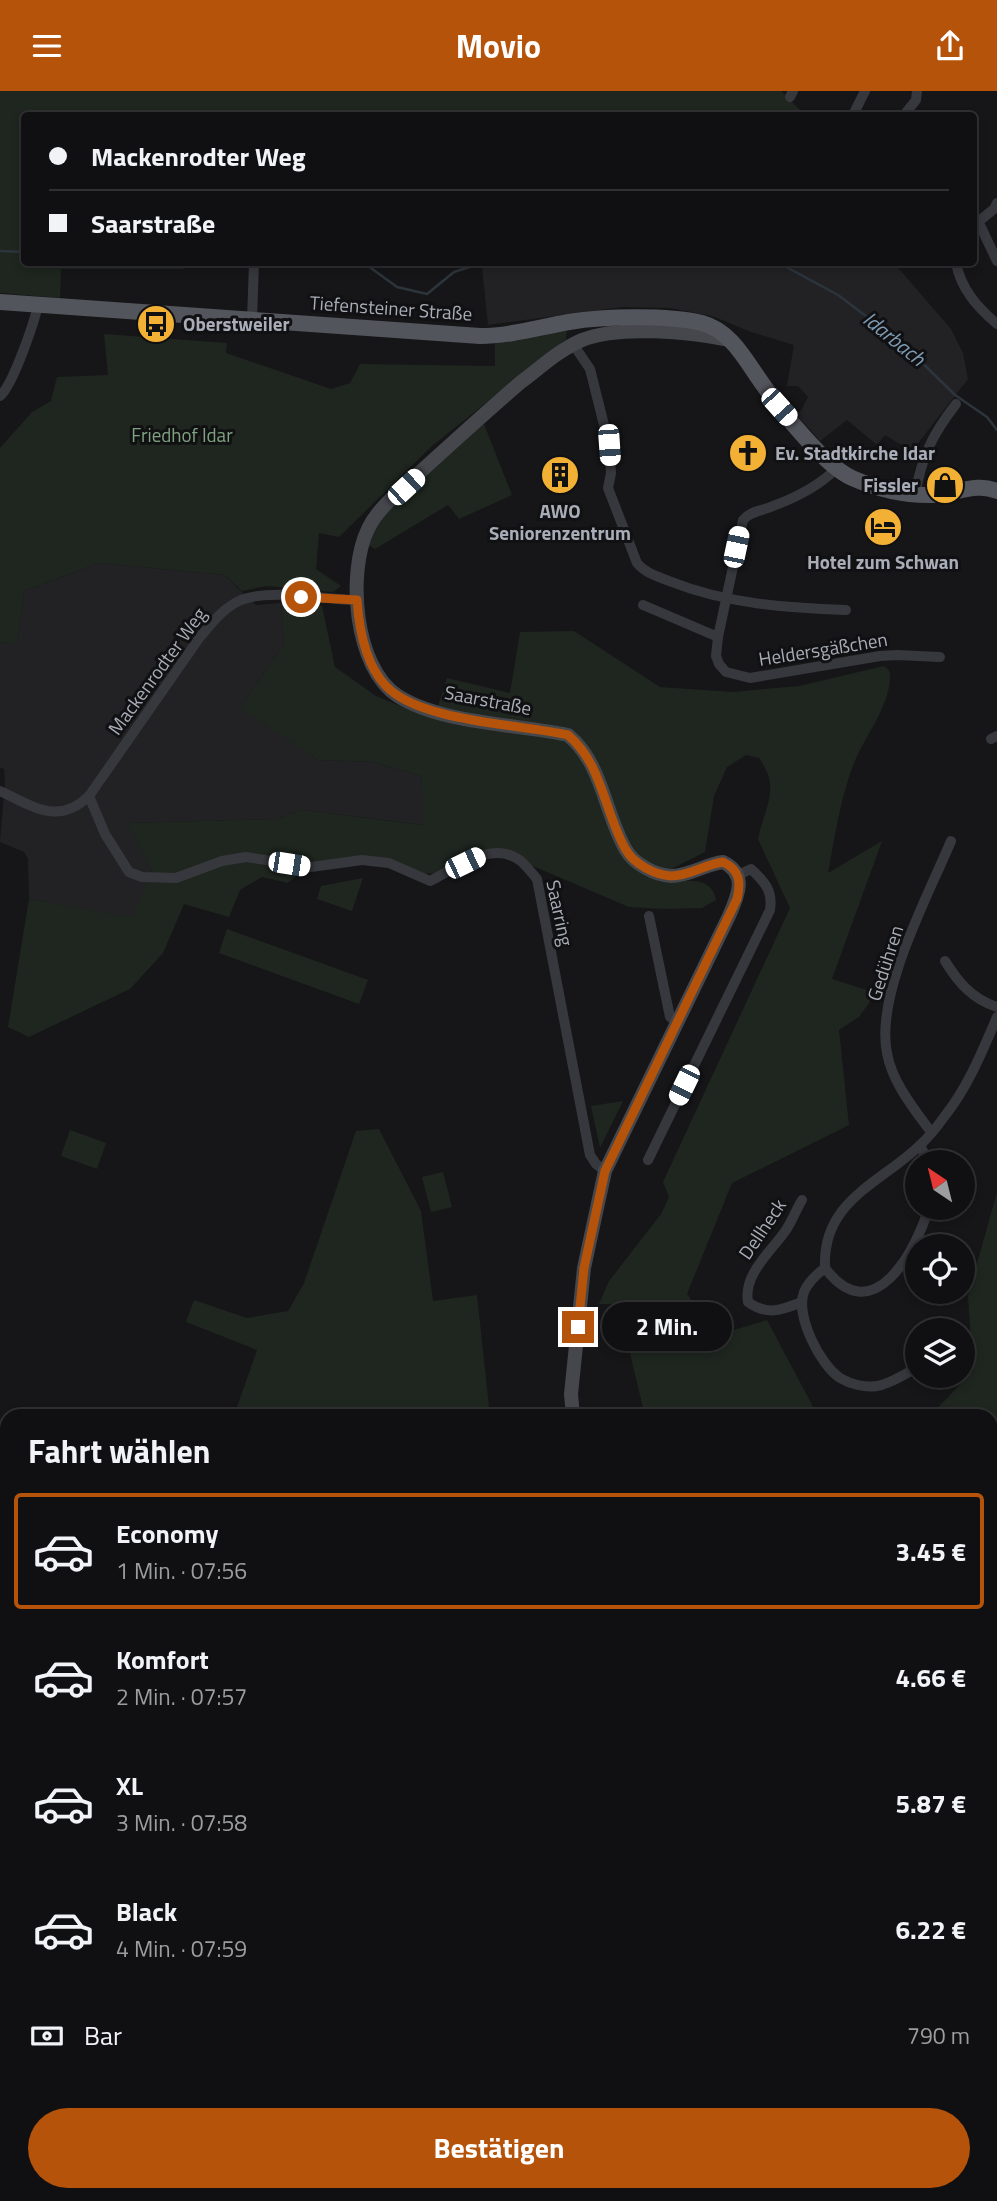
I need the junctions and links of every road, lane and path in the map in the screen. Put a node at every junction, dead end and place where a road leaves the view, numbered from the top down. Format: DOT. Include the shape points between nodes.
graph roads {
  1 [pos="864,91"];
  2 [pos="917,91"];
  3 [pos="854,112"];
  4 [pos="906,112"];
  5 [pos="996,207"];
  6 [pos="977,222"];
  7 [pos="977,227"];
  8 [pos="997,261"];
  9 [pos="254,266"];
  10 [pos="957,266"];
  11 [pos="0,302"];
  12 [pos="38,305"];
  13 [pos="252,320"];
  14 [pos="997,324"];
  15 [pos="731,340"];
  16 [pos="573,344"];
  17 [pos="0,396"];
  18 [pos="956,404"];
  19 [pos="836,468"];
  20 [pos="997,479"];
  21 [pos="974,488"];
  22 [pos="997,491"];
  23 [pos="915,495"];
  24 [pos="726,598"];
  25 [pos="357,600"];
  26 [pos="643,605"];
  27 [pos="846,610"];
  28 [pos="718,637"];
  29 [pos="940,657"];
  30 [pos="0,791"];
  31 [pos="89,796"];
  32 [pos="951,841"];
  33 [pos="738,874"];
  34 [pos="649,916"];
  35 [pos="945,961"];
  36 [pos="997,1007"];
  37 [pos="997,1017"];
  38 [pos="677,1022"];
  39 [pos="931,1132"];
  40 [pos="920,1145"];
  41 [pos="922,1150"];
  42 [pos="648,1160"];
  43 [pos="605,1171"];
  44 [pos="802,1200"];
  45 [pos="924,1220"];
  46 [pos="825,1268"];
  47 [pos="802,1302"];
  48 [pos="905,1374"];
  49 [pos="572,1409"];
  1 -- 3 [label="street"];
  2 -- 4 [label="street"];
  5 -- 6 [label="street"];
  7 -- 8 [label="street"];
  9 -- 13 [label="street"];
  10 -- 14 [label="street" via="961,284"];
  11 -- 12 [label="main road, Tiefensteiner Straße"];
  12 -- 13 [label="main road, Tiefensteiner Straße"];
  12 -- 17 [label="street"];
  13 -- 15 [label="main road, Tiefensteiner Straße" via="480,336 594,319 647,318 702,323"];
  15 -- 16 [label="street, Saarstraße" via="651,332 596,335"];
  15 -- 19 [label="main road" via="779,407"];
  16 -- 24 [label="street" via="590,369 609,445 608,488 637,563 643,571"];
  16 -- 25 [label="street, Saarstraße" via="507,395 376,516 363,542"];
  18 -- 23 [label="street" via="929,443"];
  19 -- 23 [label="main road" via="865,483"];
  19 -- 24 [label="street, Heldersgäßchen" via="788,499 746,516"];
  20 -- 21 [label="street"];
  21 -- 22 [label="main road"];
  21 -- 23 [label="main road"];
  24 -- 27 [label="street" via="770,606"];
  24 -- 28 [label="street, Heldersgäßchen"];
  25 -- 31 [label="street, Mackenrodter Weg" via="264,596 229,607 200,637"];
  25 -- 33 [label="street, Saarstraße" via="373,668 399,697 453,715 568,735 582,747 626,851 640,865 671,876 723,862"];
  26 -- 28 [label="street"];
  28 -- 29 [label="street, Heldersgäßchen" via="719,664 726,672 750,678 880,656"];
  30 -- 31 [label="street" via="53,813 72,810"];
  31 -- 43 [label="street, Saarring" via="105,834 129,872 142,877 176,878 246,857 311,867 362,860 389,863 430,881 483,855 499,852 521,861 537,879 590,1154"];
  32 -- 39 [label="street, Gedühren" via="904,953 885,1024 887,1054 899,1084"];
  33 -- 38 [label="street" via="737,899"];
  33 -- 42 [label="street" via="751,869 762,879 772,899 770,910"];
  34 -- 38 [label="street" via="670,1017"];
  35 -- 36 [label="street" via="958,982"];
  37 -- 39 [label="street" via="970,1080"];
  38 -- 43 [label="street"];
  39 -- 40 [label="street"];
  40 -- 41 [label="street"];
  40 -- 46 [label="street" via="842,1211 828,1239"];
  43 -- 49 [label="street" via="584,1268"];
  44 -- 47 [label="street, Dellheck" via="787,1229 751,1276 746,1291 748,1302 760,1311"];
  45 -- 46 [label="street" via="899,1271 878,1288 848,1288"];
  46 -- 47 [label="street" via="810,1282"];
  47 -- 48 [label="street" via="815,1346 840,1378 876,1386"];
}
